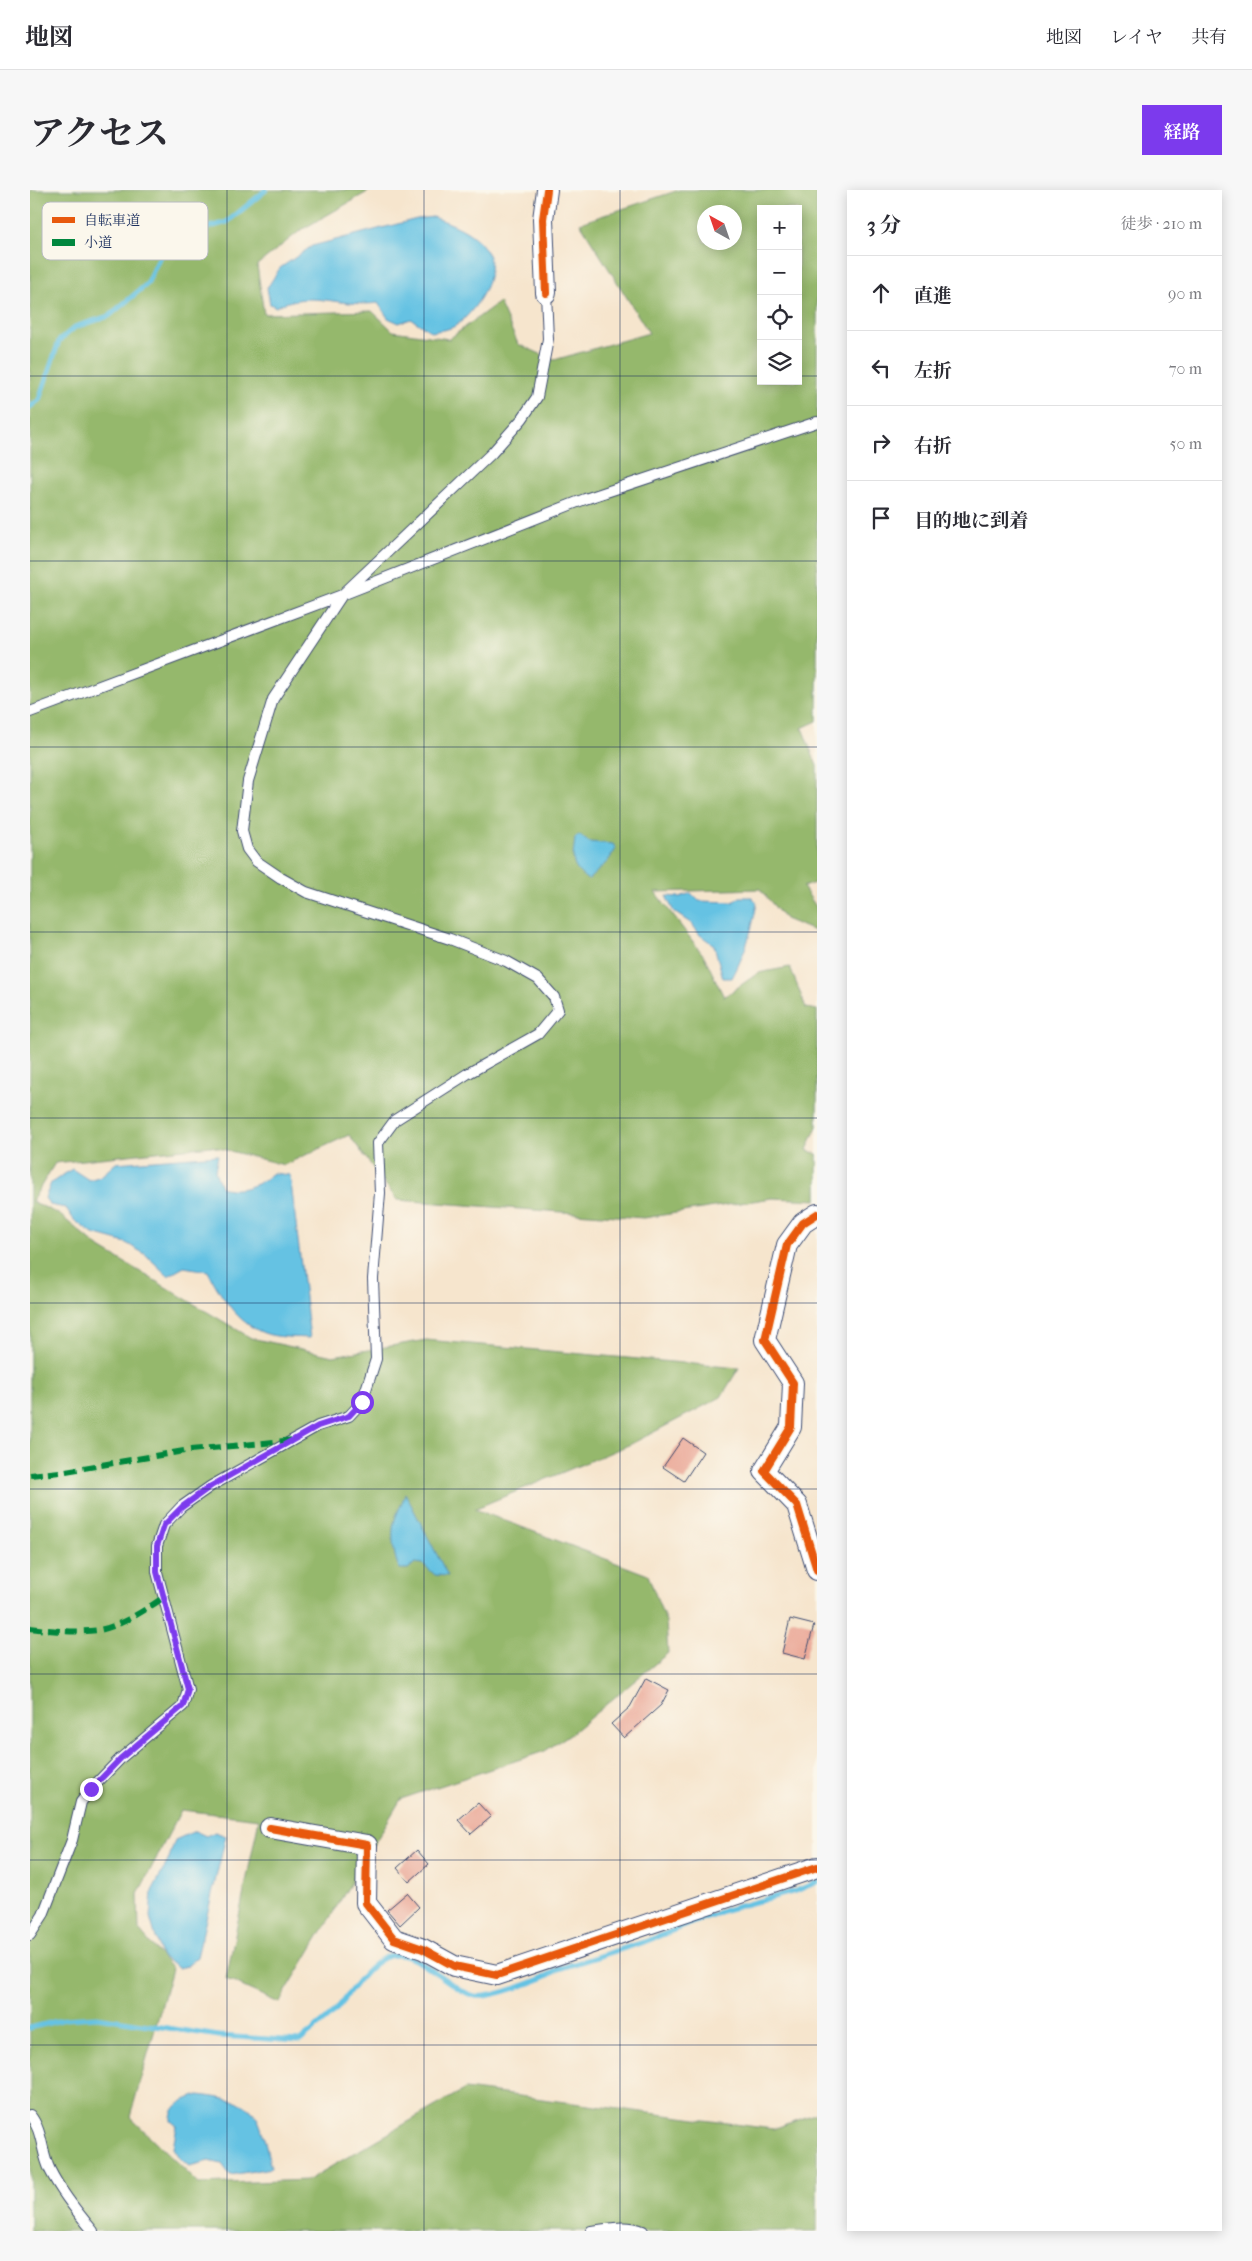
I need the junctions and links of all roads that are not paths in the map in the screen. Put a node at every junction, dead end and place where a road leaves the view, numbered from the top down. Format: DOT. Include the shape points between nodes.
graph roads {
  1 [pos="547,190"];
  2 [pos="546,293"];
  3 [pos="817,422"];
  4 [pos="342,595"];
  5 [pos="30,712"];
  6 [pos="817,1214"];
  7 [pos="817,1570"];
  8 [pos="270,1828"];
  9 [pos="817,1868"];
  10 [pos="30,1934"];
  11 [pos="30,2115"];
  12 [pos="92,2231"];
  13 [pos="591,2231"];
  14 [pos="643,2231"];
  1 -- 2 [label="street" via="543,219"];
  2 -- 4 [label="lane" via="548,339 537,398 492,453"];
  3 -- 4 [label="lane" via="585,499"];
  4 -- 5 [label="lane"];
  4 -- 10 [label="lane" via="273,699 248,781 242,831 247,849 256,861 306,892 373,912 506,961 538,979 554,997 558,1010 538,1034 394,1120 378,1143 380,1194 373,1279 376,1359 362,1402 349,1416 318,1426 211,1486 164,1525 157,1546 157,1572 188,1689 183,1706 121,1758 81,1802 72,1840 43,1915"];
  6 -- 7 [label="street" via="803,1222 787,1245 765,1340 792,1383 791,1427 764,1471 797,1505"];
  8 -- 9 [label="street" via="366,1845 366,1902 394,1939 423,1949 454,1966 497,1975"];
  11 -- 12 [label="lane" via="37,2123 49,2168"];
  13 -- 14 [label="lane" via="621,2227"];
}
